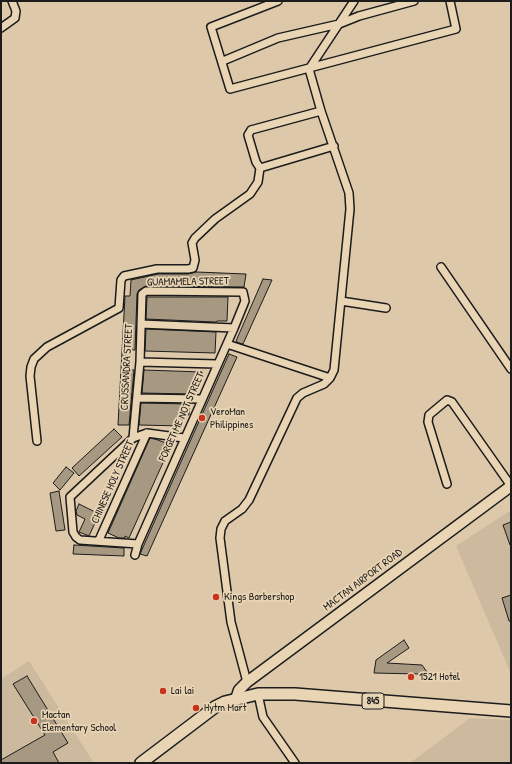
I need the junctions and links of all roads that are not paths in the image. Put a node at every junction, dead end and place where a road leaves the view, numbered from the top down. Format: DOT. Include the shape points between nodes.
graph roads {
  1 [pos="12,1"];
  2 [pos="278,1"];
  3 [pos="354,1"];
  4 [pos="414,1"];
  5 [pos="450,1"];
  6 [pos="339,24"];
  7 [pos="1,28"];
  8 [pos="223,61"];
  9 [pos="309,69"];
  10 [pos="321,111"];
  11 [pos="334,146"];
  12 [pos="260,168"];
  13 [pos="441,267"];
  14 [pos="238,292"];
  15 [pos="141,298"];
  16 [pos="341,301"];
  17 [pos="386,308"];
  18 [pos="141,324"];
  19 [pos="234,328"];
  20 [pos="227,344"];
  21 [pos="140,362"];
  22 [pos="217,364"];
  23 [pos="511,369"];
  24 [pos="330,378"];
  25 [pos="137,398"];
  26 [pos="201,399"];
  27 [pos="146,433"];
  28 [pos="133,438"];
  29 [pos="184,438"];
  30 [pos="36,441"];
  31 [pos="447,484"];
  32 [pos="511,486"];
  33 [pos="99,540"];
  34 [pos="138,544"];
  35 [pos="135,555"];
  36 [pos="247,682"];
  37 [pos="258,694"];
  38 [pos="236,699"];
  39 [pos="511,711"];
  40 [pos="145,762"];
  41 [pos="295,763"];
  1 -- 7 [label="street" via="16,11 15,18"];
  2 -- 8 [label="street" via="211,27"];
  3 -- 6 [label="street"];
  4 -- 6 [label="street"];
  5 -- 9 [label="street" via="456,29"];
  6 -- 8 [label="street" via="278,38"];
  6 -- 9 [label="street"];
  8 -- 9 [label="street" via="230,89"];
  9 -- 10 [label="street"];
  10 -- 11 [label="street"];
  10 -- 12 [label="street" via="248,132"];
  11 -- 12 [label="street"];
  11 -- 16 [label="street" via="349,193 350,209"];
  12 -- 30 [label="street" via="256,188 215,219 195,238 192,243 195,260 193,268 157,269 122,277 119,308 47,347 34,360 30,376"];
  13 -- 23 [label="street"];
  14 -- 15 [label="street, GUAMAMELA STREET" via="146,291"];
  14 -- 19 [label="street, FORGET ME NOT STREET" via="243,292 245,301"];
  15 -- 18 [label="street, CRUSSANDRA STREET"];
  16 -- 17 [label="street"];
  16 -- 24 [label="street" via="334,370"];
  18 -- 19 [label="street"];
  18 -- 21 [label="street, CRUSSANDRA STREET"];
  19 -- 20 [label="street, FORGET ME NOT STREET"];
  20 -- 22 [label="street, FORGET ME NOT STREET"];
  20 -- 24 [label="street"];
  21 -- 22 [label="street"];
  21 -- 25 [label="street, CRUSSANDRA STREET"];
  22 -- 26 [label="street, FORGET ME NOT STREET"];
  24 -- 36 [label="street" via="324,384 297,398 249,500 242,510 225,521 221,529 231,622"];
  25 -- 26 [label="street"];
  25 -- 28 [label="street, CRUSSANDRA STREET"];
  26 -- 29 [label="street, FORGET ME NOT STREET"];
  27 -- 28 [label="street"];
  27 -- 29 [label="street"];
  27 -- 33 [label="street, CHINESE HOLY STREET"];
  28 -- 33 [label="street" via="70,497 73,532 76,538"];
  29 -- 34 [label="street, FORGET ME NOT STREET"];
  31 -- 32 [label="street" via="428,422 429,415 447,400 452,402"];
  32 -- 36 [label="main road, MACTAN AIRPORT ROAD"];
  33 -- 34 [label="street"];
  34 -- 35 [label="street, FORGET ME NOT STREET"];
  36 -- 38 [label="main road, MACTAN AIRPORT ROAD" via="239,690"];
  37 -- 38 [label="main road, 845"];
  37 -- 39 [label="main road, 845" via="295,694"];
  37 -- 41 [label="street" via="262,717"];
  38 -- 40 [label="main road, 845" via="215,706"];
}
